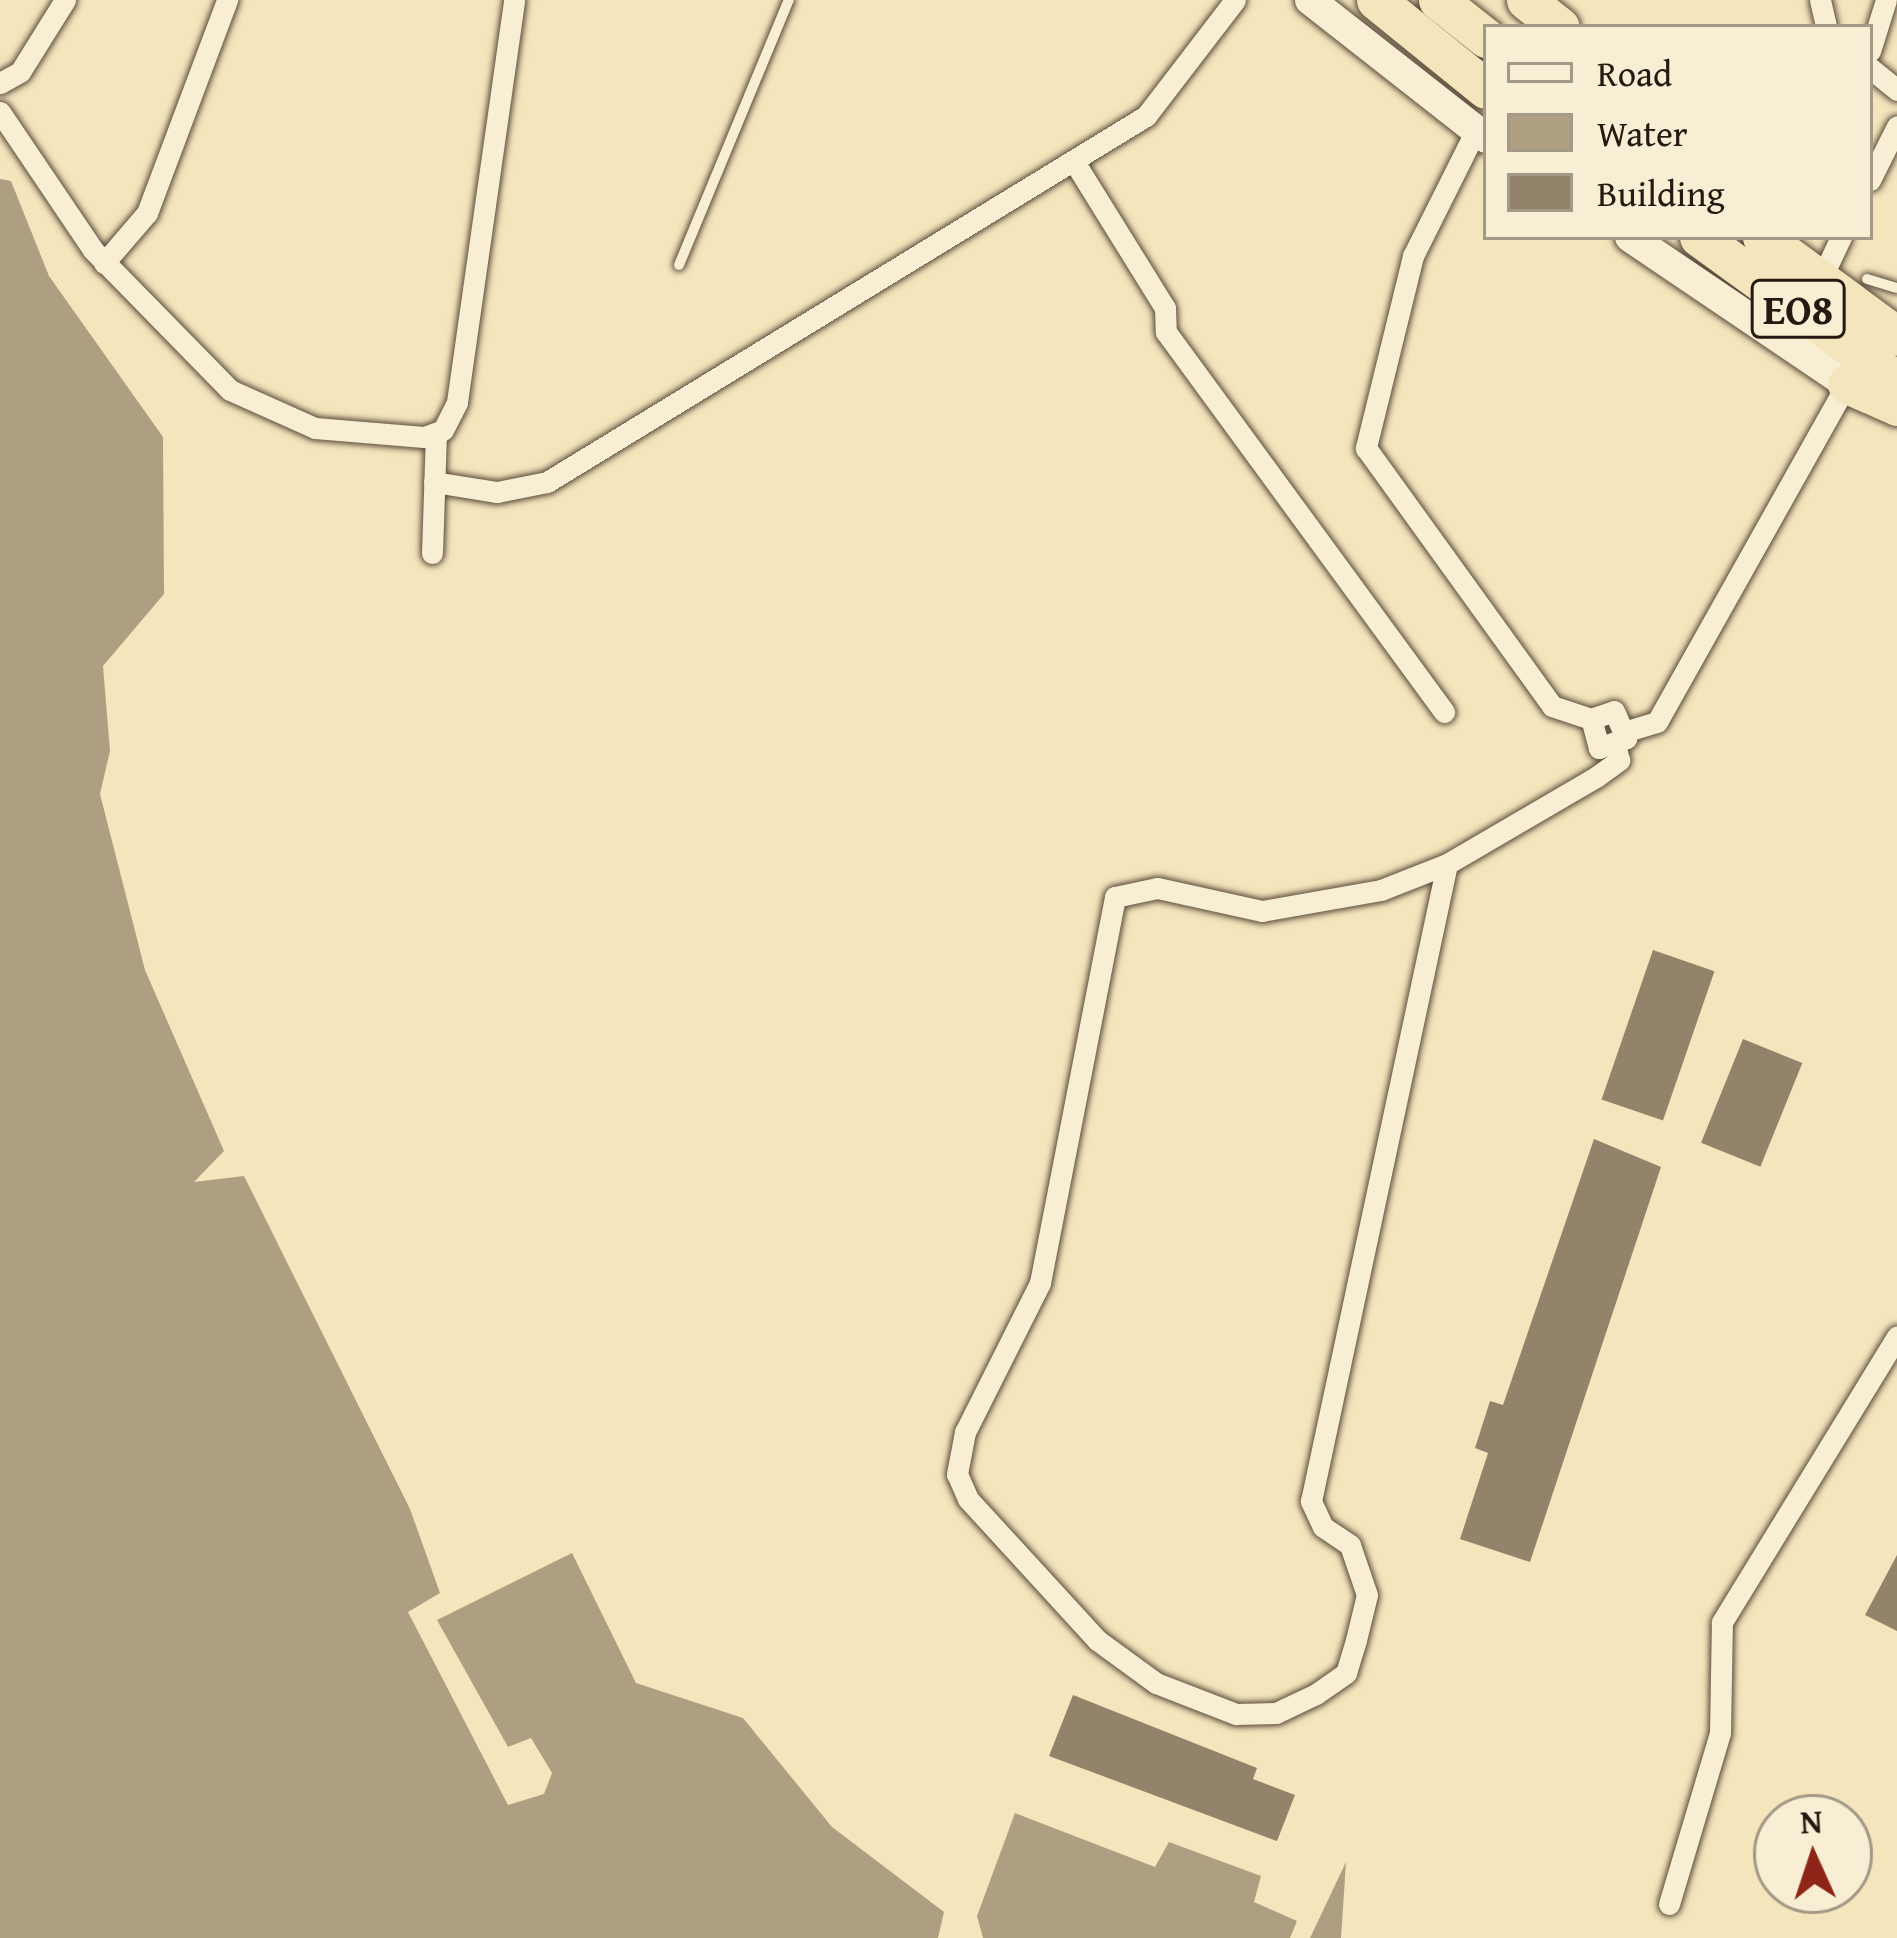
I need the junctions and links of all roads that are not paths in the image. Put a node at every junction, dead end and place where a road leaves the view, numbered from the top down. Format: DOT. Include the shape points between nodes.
graph roads {
  1 [pos="65,0"];
  2 [pos="227,0"];
  3 [pos="514,0"];
  4 [pos="789,0"];
  5 [pos="1234,0"];
  6 [pos="1310,0"];
  7 [pos="1376,0"];
  8 [pos="1438,0"];
  9 [pos="1526,0"];
  10 [pos="1886,0"];
  11 [pos="1556,24"];
  12 [pos="1483,36"];
  13 [pos="1873,41"];
  14 [pos="1873,70"];
  15 [pos="0,83"];
  16 [pos="1483,87"];
  17 [pos="1897,90"];
  18 [pos="0,112"];
  19 [pos="1897,126"];
  20 [pos="1481,134"];
  21 [pos="1075,163"];
  22 [pos="1873,174"];
  23 [pos="1634,240"];
  24 [pos="1703,240"];
  25 [pos="1766,240"];
  26 [pos="1793,240"];
  27 [pos="1840,240"];
  28 [pos="104,263"];
  29 [pos="679,265"];
  30 [pos="1820,279"];
  31 [pos="1868,279"];
  32 [pos="1897,288"];
  33 [pos="1897,336"];
  34 [pos="1897,381"];
  35 [pos="1847,384"];
  36 [pos="1897,406"];
  37 [pos="436,434"];
  38 [pos="434,482"];
  39 [pos="432,553"];
  40 [pos="1444,712"];
  41 [pos="1626,743"];
  42 [pos="1447,864"];
  43 [pos="1897,1336"];
  44 [pos="1669,1904"];
  1 -- 15 [label="street" via="20,72"];
  2 -- 28 [label="street" via="147,214"];
  3 -- 37 [label="street" via="457,402"];
  4 -- 29 [label="lane"];
  5 -- 21 [label="street" via="1145,116"];
  6 -- 20 [label="main road"];
  7 -- 16 [label="highway"];
  8 -- 12 [label="highway"];
  9 -- 11 [label="highway"];
  10 -- 13 [label="street"];
  14 -- 17 [label="street"];
  18 -- 28 [label="street"];
  19 -- 22 [label="street"];
  20 -- 41 [label="street" via="1413,256 1366,448 1552,706 1591,719 1614,711"];
  21 -- 38 [label="street" via="547,482 496,492"];
  21 -- 40 [label="street" via="1165,308 1166,332"];
  23 -- 35 [label="main road"];
  24 -- 34 [label="highway, ΕΟ8"];
  25 -- 30 [label="highway, ΕΟ8"];
  26 -- 30 [label="highway"];
  27 -- 30 [label="street"];
  28 -- 37 [label="street" via="253,404 362,437"];
  30 -- 33 [label="highway, ΕΟ8"];
  31 -- 32 [label="lane"];
  35 -- 36 [label="highway"];
  35 -- 41 [label="street"];
  37 -- 38 [label="street"];
  38 -- 39 [label="street"];
  41 -- 42 [label="street"];
  42 -- 42 [label="street" via="1311,1501 1323,1527 1350,1545 1367,1594 1356,1640 1346,1673 1316,1694 1276,1714 1237,1714 1156,1683 1097,1640 968,1499 957,1474 965,1432 1040,1283 1115,897 1157,888 1262,910 1381,890"];
  43 -- 44 [label="street" via="1723,1622 1720,1733"];
}
